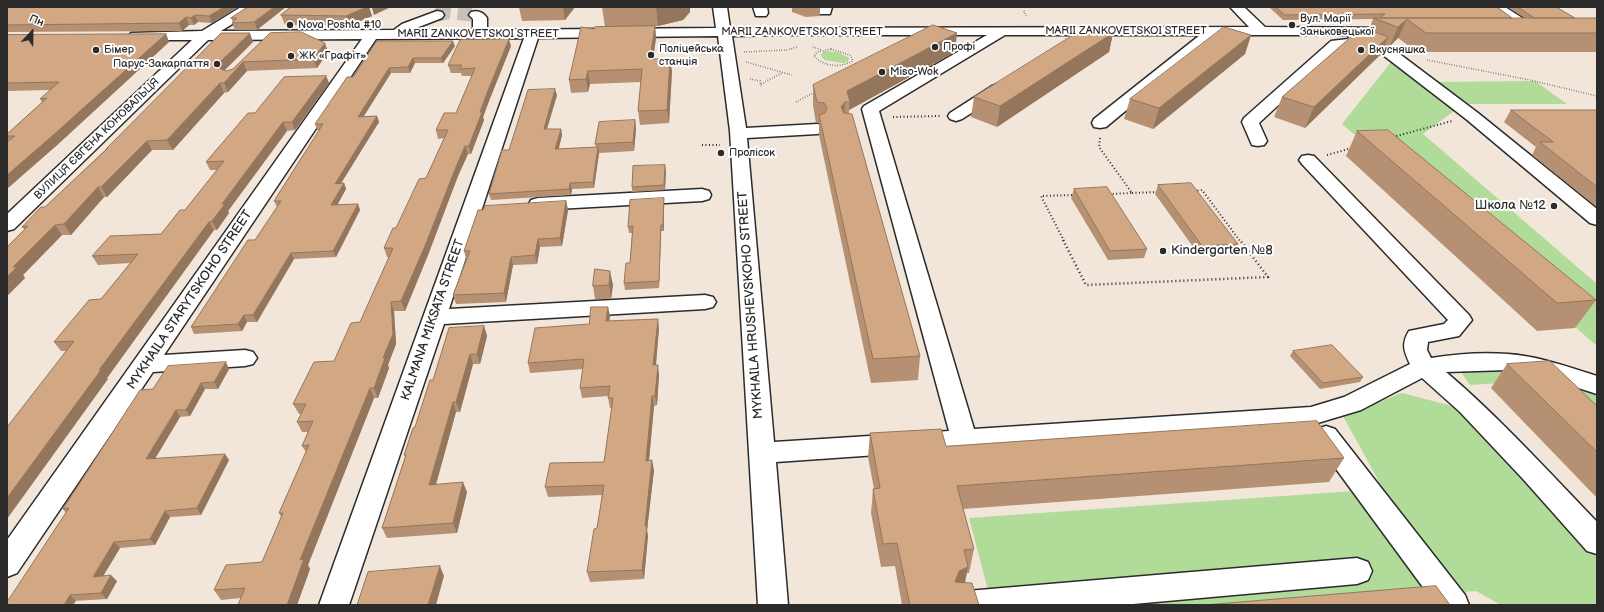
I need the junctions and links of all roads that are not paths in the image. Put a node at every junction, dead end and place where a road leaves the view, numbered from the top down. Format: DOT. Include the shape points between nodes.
graph roads {
  1 [pos="250,7"];
  2 [pos="720,7"];
  3 [pos="1238,7"];
  4 [pos="1496,7"];
  5 [pos="825,10"];
  6 [pos="436,17"];
  7 [pos="462,19"];
  8 [pos="478,25"];
  9 [pos="825,31"];
  10 [pos="1002,31"];
  11 [pos="1083,31"];
  12 [pos="1214,31"];
  13 [pos="1261,31"];
  14 [pos="1342,31"];
  15 [pos="1398,31"];
  16 [pos="1510,31"];
  17 [pos="1533,31"];
  18 [pos="1547,31"];
  19 [pos="724,32"];
  20 [pos="532,34"];
  21 [pos="372,35"];
  22 [pos="397,35"];
  23 [pos="122,36"];
  24 [pos="204,36"];
  25 [pos="1360,42"];
  26 [pos="1063,46"];
  27 [pos="1010,81"];
  28 [pos="956,116"];
  29 [pos="1100,123"];
  30 [pos="817,129"];
  31 [pos="738,132"];
  32 [pos="1258,141"];
  33 [pos="1308,160"];
  34 [pos="702,195"];
  35 [pos="518,205"];
  36 [pos="1597,219"];
  37 [pos="7,225"];
  38 [pos="705,302"];
  39 [pos="435,317"];
  40 [pos="245,358"];
  41 [pos="146,364"];
  42 [pos="1424,367"];
  43 [pos="1597,385"];
  44 [pos="1311,416"];
  45 [pos="964,439"];
  46 [pos="761,453"];
  47 [pos="1597,542"];
  48 [pos="7,564"];
  49 [pos="1357,571"];
  50 [pos="967,604"];
  51 [pos="334,605"];
  52 [pos="773,605"];
  53 [pos="1454,605"];
  1 -- 24 [label="street, ВУЛИЦЯ ЄВГЕНА КОНОВАЛЬЦЯ"];
  2 -- 19 [label="street, MYKHAILA HRUSHEVSKOHO STREET"];
  3 -- 13 [label="street"];
  4 -- 17 [label="street"];
  5 -- 9 [label="street"];
  6 -- 22 [label="street" via="418,22"];
  7 -- 8 [label="street"];
  8 -- 20 [label="street, MARII ZANKOVETSKOI STREET"];
  8 -- 22 [label="street, MARII ZANKOVETSKOI STREET"];
  9 -- 10 [label="street, MARII ZANKOVETSKOI STREET"];
  9 -- 19 [label="street, MARII ZANKOVETSKOI STREET"];
  10 -- 11 [label="street, MARII ZANKOVETSKOI STREET"];
  10 -- 45 [label="street" via="870,109 868,124"];
  11 -- 12 [label="street, MARII ZANKOVETSKOI STREET"];
  11 -- 26 [label="street"];
  12 -- 13 [label="street, MARII ZANKOVETSKOI STREET"];
  12 -- 29 [label="street"];
  13 -- 14 [label="street, MARII ZANKOVETSKOI STREET"];
  14 -- 15 [label="street, MARII ZANKOVETSKOI STREET"];
  14 -- 25 [label="street"];
  16 -- 17 [label="street"];
  17 -- 18 [label="street"];
  19 -- 20 [label="street, MARII ZANKOVETSKOI STREET"];
  19 -- 31 [label="street, MYKHAILA HRUSHEVSKOHO STREET"];
  20 -- 39 [label="street, KALMANA MIKSATA STREET" via="480,207"];
  21 -- 22 [label="street, MARII ZANKOVETSKOI STREET"];
  21 -- 24 [label="street, MARII ZANKOVETSKOI STREET"];
  21 -- 41 [label="street, MYKHAILA STARYTSKOHO STREET"];
  23 -- 24 [label="street, MARII ZANKOVETSKOI STREET"];
  24 -- 37 [label="street, ВУЛИЦЯ ЄВГЕНА КОНОВАЛЬЦЯ"];
  25 -- 32 [label="street" via="1336,44 1250,122"];
  25 -- 36 [label="street" via="1388,52 1472,116"];
  27 -- 28 [label="street"];
  30 -- 31 [label="street"];
  31 -- 46 [label="street, MYKHAILA HRUSHEVSKOHO STREET"];
  33 -- 42 [label="street" via="1461,320 1451,330 1417,336 1416,350"];
  34 -- 35 [label="street"];
  38 -- 39 [label="street"];
  39 -- 51 [label="street, KALMANA MIKSATA STREET"];
  40 -- 41 [label="street"];
  41 -- 48 [label="street, MYKHAILA STARYTSKOHO STREET"];
  42 -- 43 [label="street" via="1453,363 1508,362 1543,368"];
  42 -- 44 [label="street" via="1352,404"];
  42 -- 47 [label="street" via="1468,406"];
  44 -- 45 [label="street"];
  44 -- 53 [label="street"];
  45 -- 46 [label="street"];
  46 -- 52 [label="street, MYKHAILA HRUSHEVSKOHO STREET"];
  49 -- 50 [label="street"];
}
